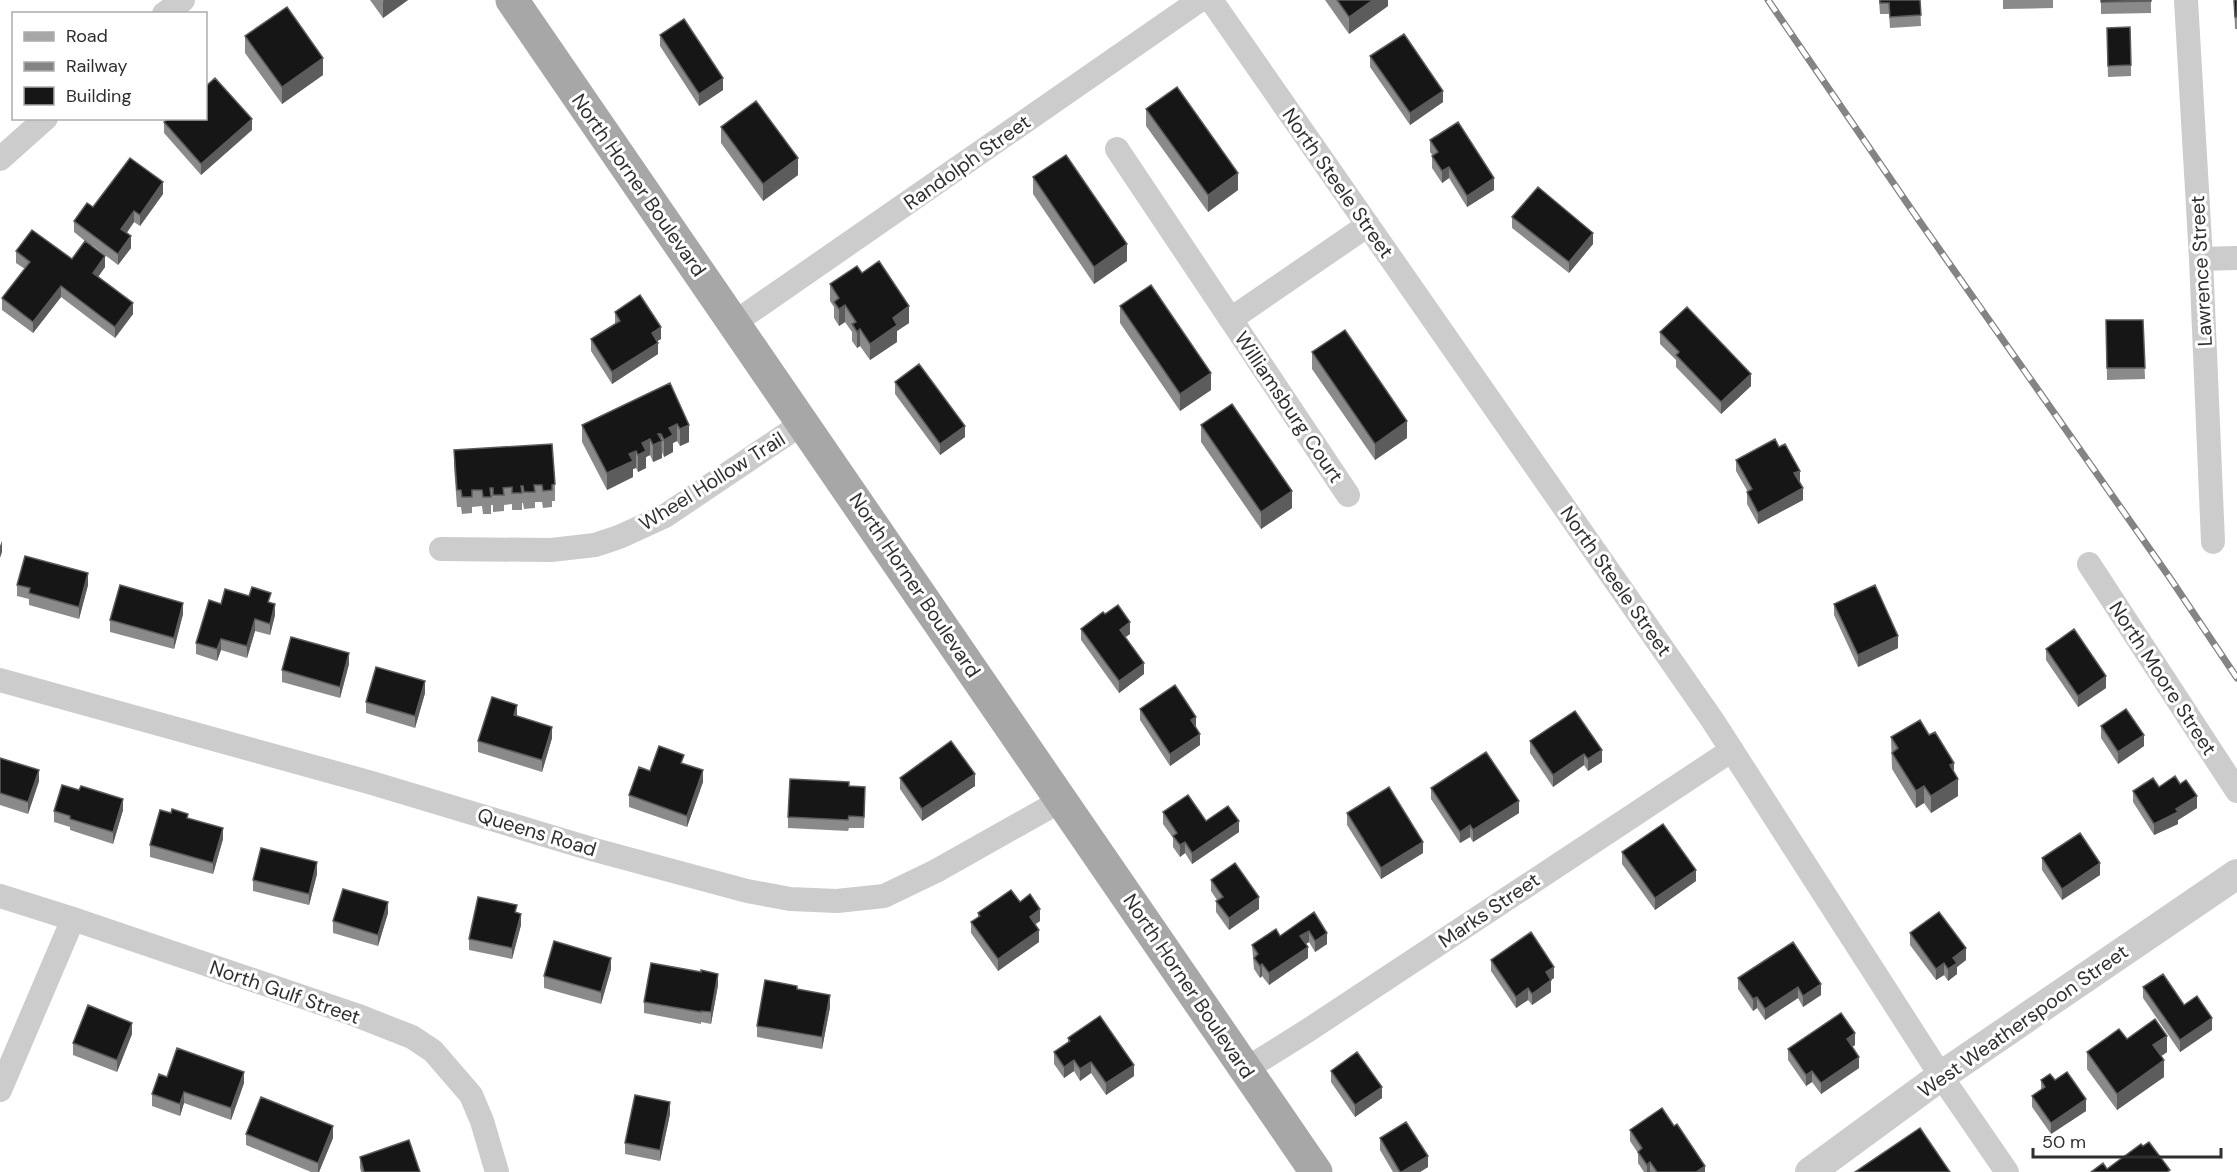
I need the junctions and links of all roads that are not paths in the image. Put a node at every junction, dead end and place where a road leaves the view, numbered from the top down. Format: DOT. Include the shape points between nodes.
graph roads {
  1 [pos="183,0"];
  2 [pos="512,0"];
  3 [pos="1200,0"];
  4 [pos="1211,0"];
  5 [pos="2186,0"];
  6 [pos="167,12"];
  7 [pos="44,120"];
  8 [pos="1117,149"];
  9 [pos="0,159"];
  10 [pos="1368,225"];
  11 [pos="2237,258"];
  12 [pos="2201,259"];
  13 [pos="1231,319"];
  14 [pos="734,323"];
  15 [pos="803,423"];
  16 [pos="1348,495"];
  17 [pos="2214,543"];
  18 [pos="441,549"];
  19 [pos="2089,564"];
  20 [pos="0,680"];
  21 [pos="1732,750"];
  22 [pos="2237,790"];
  23 [pos="1062,800"];
  24 [pos="2237,874"];
  25 [pos="0,896"];
  26 [pos="73,919"];
  27 [pos="1246,1069"];
  28 [pos="1941,1076"];
  29 [pos="0,1090"];
  30 [pos="498,1172"];
  31 [pos="1316,1172"];
  32 [pos="1810,1172"];
  33 [pos="2007,1172"];
  1 -- 6 [label="street"];
  2 -- 14 [label="main road, North Horner Boulevard"];
  3 -- 14 [label="street, Randolph Street"];
  4 -- 10 [label="street, North Steele Street"];
  5 -- 12 [label="street, Lawrence Street"];
  7 -- 9 [label="street"];
  8 -- 13 [label="street, Williamsburg Court"];
  10 -- 13 [label="street, Williamsburg Court"];
  10 -- 21 [label="street, North Steele Street"];
  11 -- 12 [label="street"];
  12 -- 17 [label="street, Lawrence Street"];
  13 -- 16 [label="street, Williamsburg Court"];
  14 -- 15 [label="main road, North Horner Boulevard"];
  15 -- 18 [label="street, Wheel Hollow Trail" via="665,516 620,537 551,550"];
  15 -- 23 [label="main road, North Horner Boulevard"];
  19 -- 22 [label="street, North Moore Street"];
  20 -- 23 [label="street, Queens Road" via="372,783 595,850 790,899 837,901 884,896 936,872"];
  21 -- 27 [label="street, Marks Street"];
  21 -- 28 [label="street, North Steele Street"];
  23 -- 27 [label="main road, North Horner Boulevard"];
  24 -- 28 [label="street, West Weatherspoon Street"];
  25 -- 26 [label="street, North Gulf Street"];
  26 -- 29 [label="street"];
  26 -- 30 [label="street, North Gulf Street" via="412,1037 433,1051 471,1095"];
  27 -- 31 [label="main road, North Horner Boulevard"];
  28 -- 32 [label="street, West Weatherspoon Street"];
  28 -- 33 [label="street, North Steele Street"];
}
